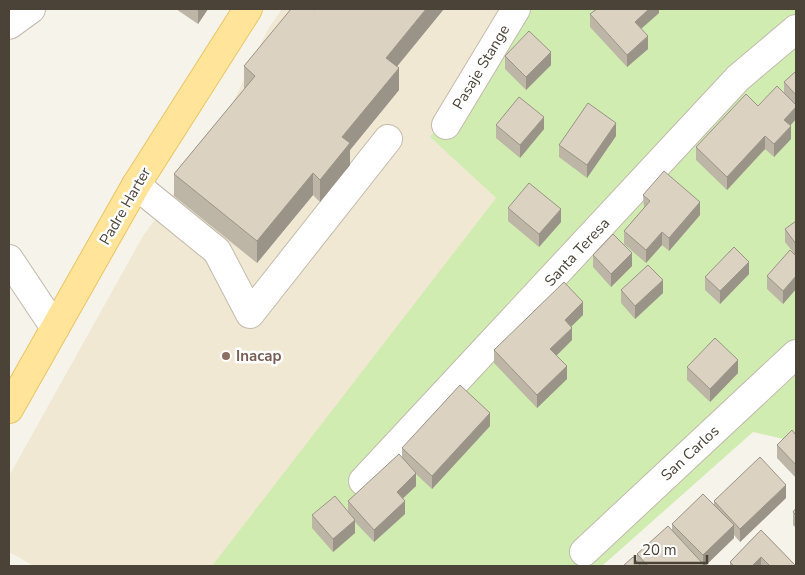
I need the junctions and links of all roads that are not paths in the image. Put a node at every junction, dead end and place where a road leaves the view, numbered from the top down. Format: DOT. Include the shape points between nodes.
graph roads {
  1 [pos="32,9"];
  2 [pos="248,9"];
  3 [pos="516,9"];
  4 [pos="9,25"];
  5 [pos="796,29"];
  6 [pos="446,125"];
  7 [pos="388,139"];
  8 [pos="136,185"];
  9 [pos="9,259"];
  10 [pos="55,328"];
  11 [pos="796,354"];
  12 [pos="9,408"];
  13 [pos="363,481"];
  14 [pos="584,552"];
  1 -- 4 [label="street"];
  2 -- 8 [label="main road, Padre Harter"];
  3 -- 6 [label="street, Pasaje Stange"];
  5 -- 13 [label="street, Santa Teresa" via="738,78"];
  7 -- 8 [label="street" via="250,314 217,251"];
  8 -- 10 [label="main road, Padre Harter"];
  9 -- 10 [label="street"];
  10 -- 12 [label="main road, Padre Harter"];
  11 -- 14 [label="street, San Carlos"];
}
